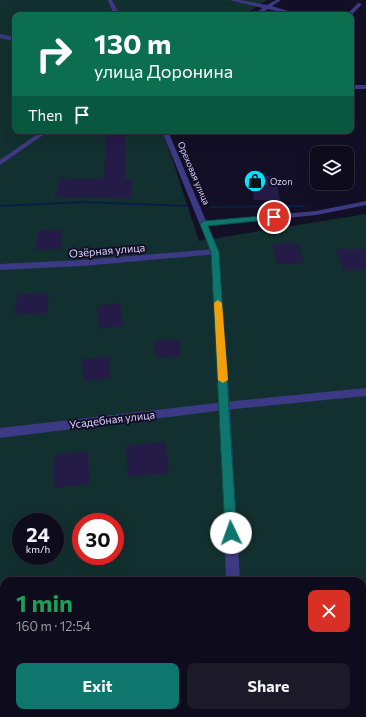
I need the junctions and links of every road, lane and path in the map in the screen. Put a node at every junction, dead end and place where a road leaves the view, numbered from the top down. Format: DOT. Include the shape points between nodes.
graph roads {
  1 [pos="110,0"];
  2 [pos="231,0"];
  3 [pos="279,0"];
  4 [pos="361,2"];
  5 [pos="268,7"];
  6 [pos="116,12"];
  7 [pos="259,12"];
  8 [pos="287,12"];
  9 [pos="352,12"];
  10 [pos="0,36"];
  11 [pos="12,38"];
  12 [pos="354,87"];
  13 [pos="366,87"];
  14 [pos="42,134"];
  15 [pos="166,134"];
  16 [pos="0,164"];
  17 [pos="366,203"];
  18 [pos="204,224"];
  19 [pos="215,252"];
  20 [pos="0,268"];
  21 [pos="366,392"];
  22 [pos="225,406"];
  23 [pos="0,433"];
  24 [pos="233,577"];
  1 -- 6 [label="street"];
  2 -- 5 [label="street"];
  3 -- 5 [label="street"];
  4 -- 9 [label="street"];
  5 -- 7 [label="street"];
  5 -- 8 [label="street"];
  10 -- 11 [label="street"];
  12 -- 13 [label="street"];
  14 -- 16 [label="street"];
  15 -- 18 [label="street, Ореховая улица"];
  17 -- 18 [label="street" via="316,213"];
  18 -- 19 [label="street"];
  19 -- 20 [label="street, Озёрная улица" via="82,264"];
  19 -- 22 [label="street"];
  21 -- 22 [label="street, Усадебная улица"];
  22 -- 23 [label="street, Усадебная улица"];
  22 -- 24 [label="street"];
}
